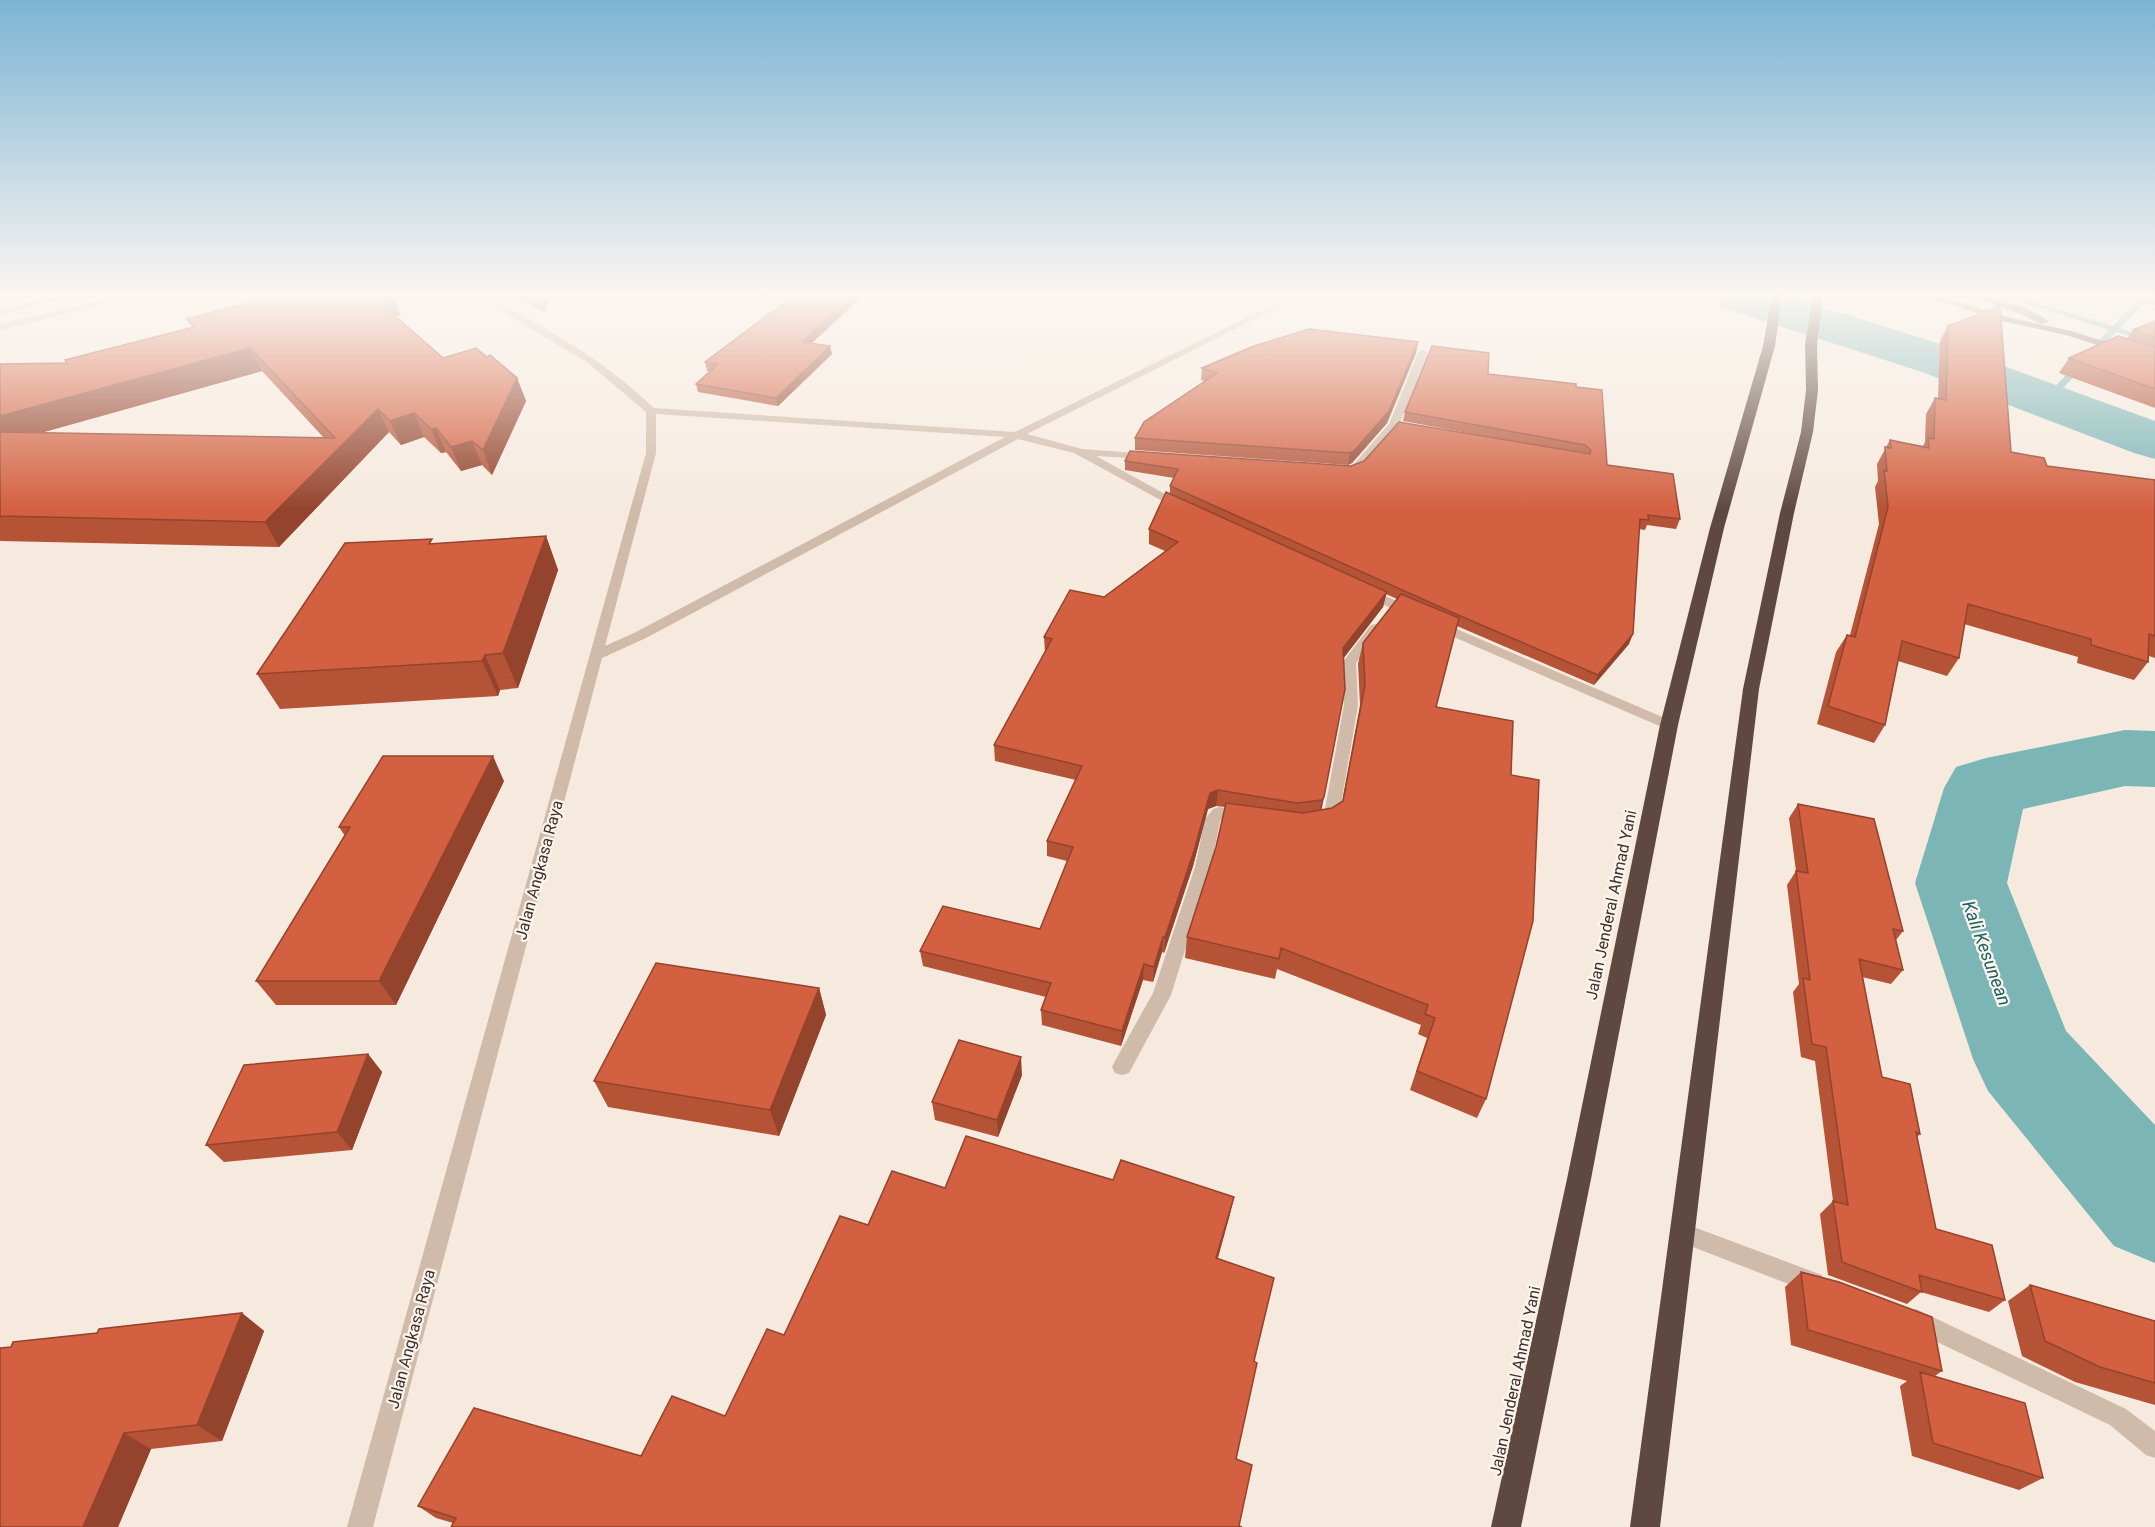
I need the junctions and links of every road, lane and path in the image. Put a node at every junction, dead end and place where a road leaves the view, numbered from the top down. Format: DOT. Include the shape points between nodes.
graph roads {
  1 [pos="603,367"];
  2 [pos="1153,367"];
  3 [pos="1419,367"];
  4 [pos="1764,367"];
  5 [pos="1812,367"];
  6 [pos="651,411"];
  7 [pos="1017,435"];
  8 [pos="1078,451"];
  9 [pos="1158,456"];
  10 [pos="1329,470"];
  11 [pos="1193,513"];
  12 [pos="1352,585"];
  13 [pos="1395,604"];
  14 [pos="597,655"];
  15 [pos="1669,725"];
  16 [pos="1256,821"];
  17 [pos="1305,826"];
  18 [pos="1122,1066"];
  19 [pos="1683,1233"];
  20 [pos="1835,1291"];
  21 [pos="1901,1315"];
  22 [pos="2155,1446"];
  23 [pos="360,1527"];
  24 [pos="1506,1527"];
  25 [pos="1645,1527"];
  1 -- 6 [label="street"];
  2 -- 7 [label="street"];
  3 -- 10 [label="street" via="1400,426 1356,467"];
  4 -- 15 [label="highway, Jalan Jenderal Ahmad Yani" via="1717,528"];
  5 -- 19 [label="highway" via="1807,432 1751,689"];
  6 -- 7 [label="street"];
  6 -- 14 [label="street, Jalan Angkasa Raya" via="646,476"];
  7 -- 8 [label="street"];
  7 -- 14 [label="street"];
  8 -- 9 [label="street"];
  8 -- 11 [label="street"];
  12 -- 13 [label="street"];
  13 -- 15 [label="street"];
  13 -- 17 [label="street" via="1349,663 1351,705 1331,816 1325,823"];
  14 -- 23 [label="street, Jalan Angkasa Raya"];
  15 -- 24 [label="highway, Jalan Jenderal Ahmad Yani"];
  16 -- 18 [label="street" via="1219,813 1213,819 1203,867 1162,995"];
  19 -- 20 [label="street"];
  19 -- 25 [label="highway"];
  21 -- 22 [label="street" via="1934,1327 2118,1417"];
}
